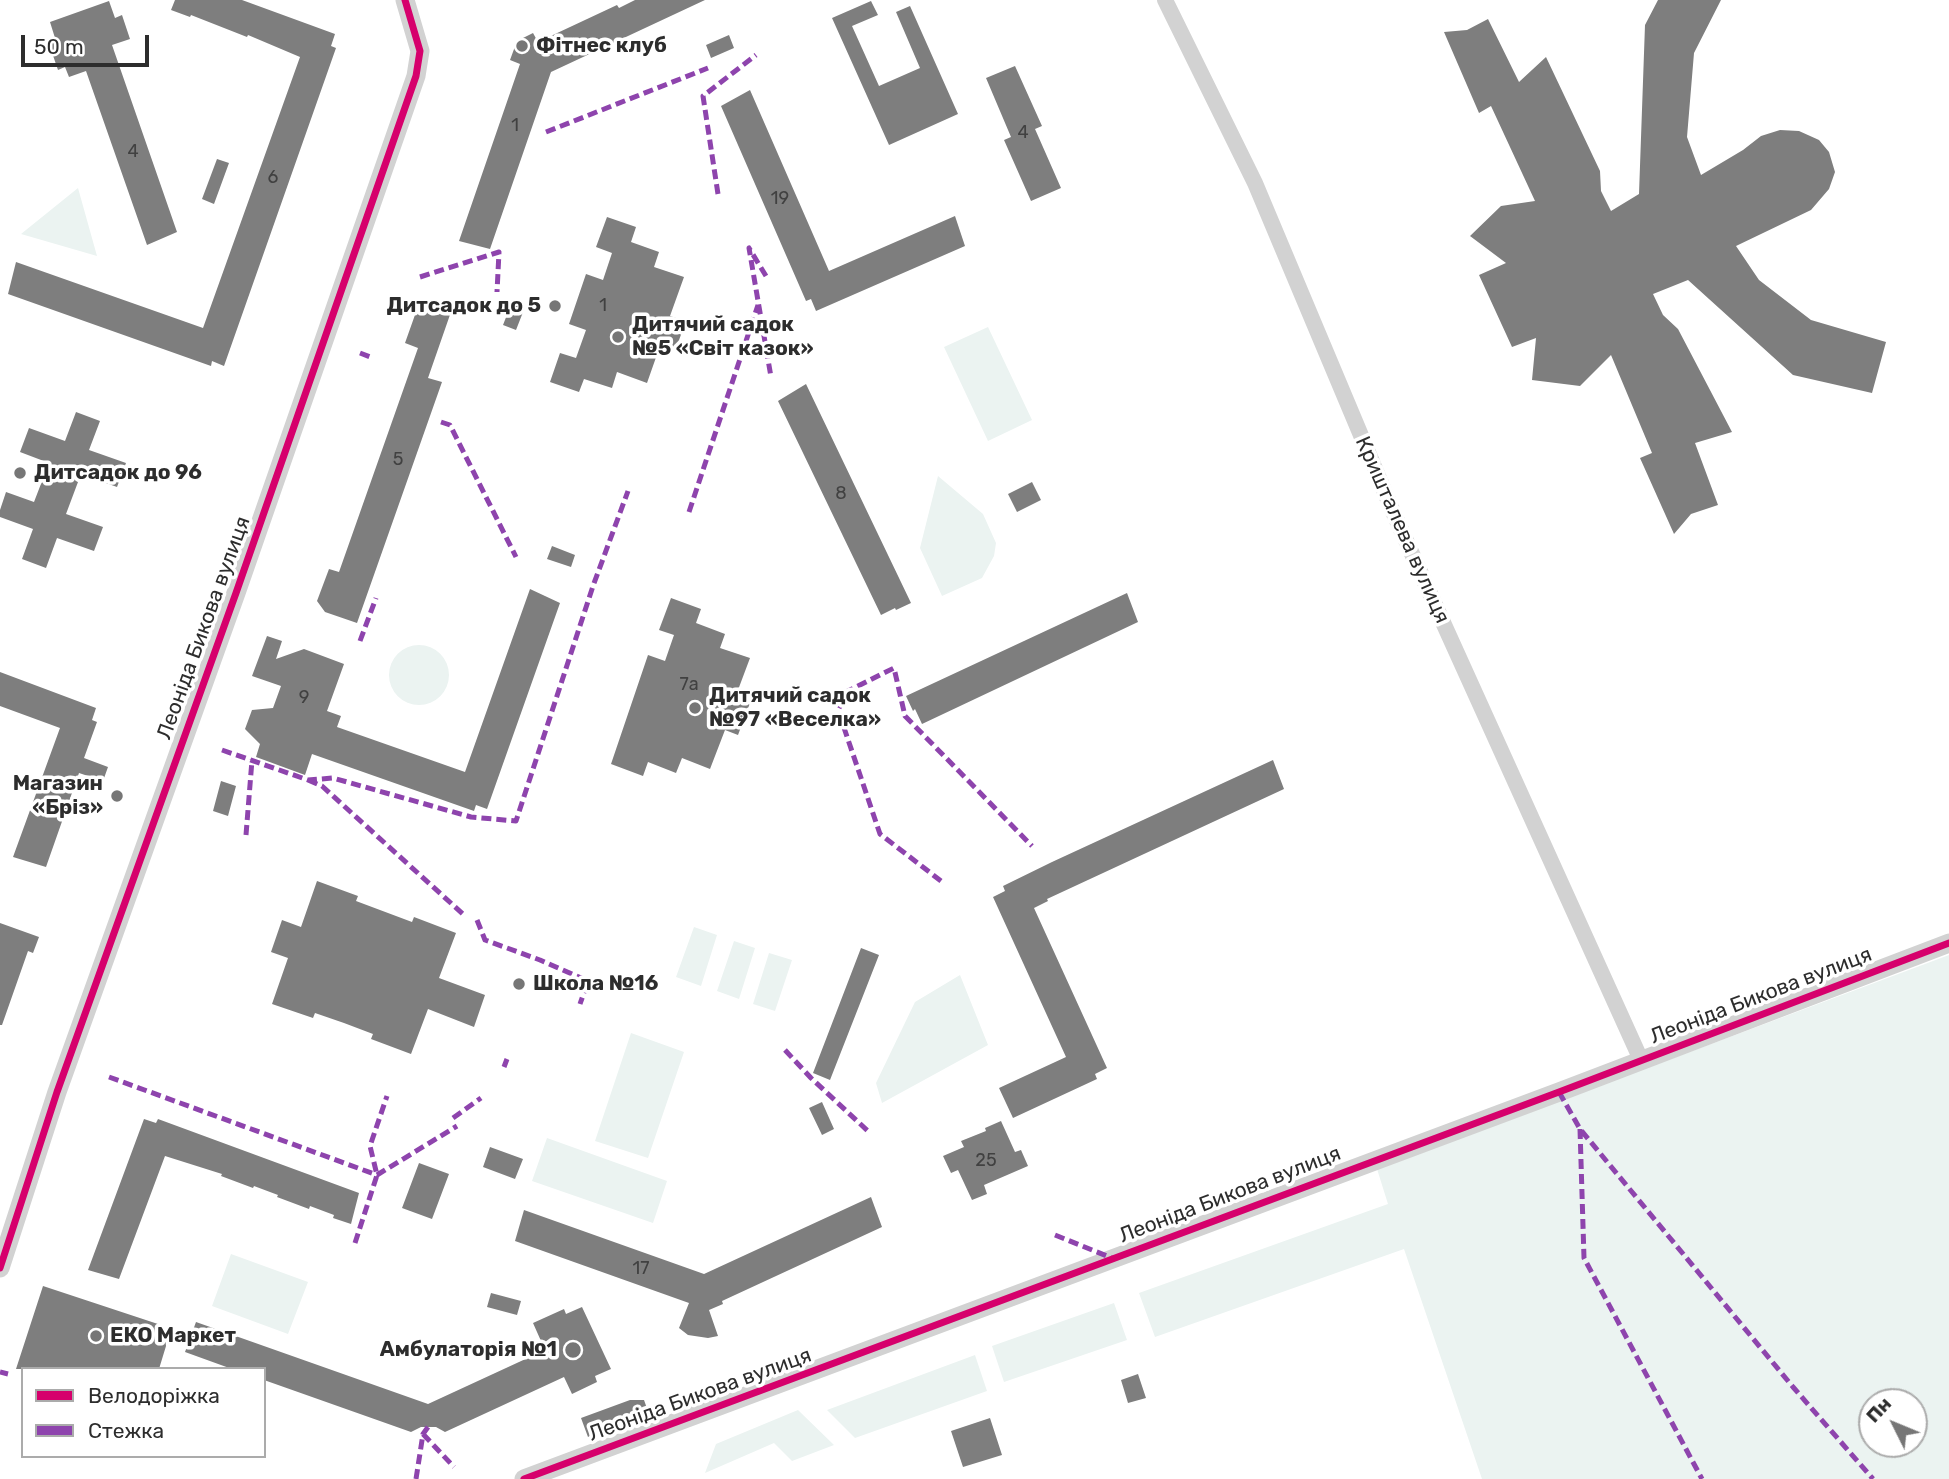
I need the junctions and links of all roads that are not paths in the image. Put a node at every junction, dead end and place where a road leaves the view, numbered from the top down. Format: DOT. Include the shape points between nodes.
graph roads {
  1 [pos="405,0"];
  2 [pos="1165,0"];
  3 [pos="1949,943"];
  4 [pos="1641,1060"];
  5 [pos="0,1268"];
  6 [pos="524,1479"];
  1 -- 5 [label="street, Леоніда Бикова вулиця" via="421,51 416,76 57,1092"];
  2 -- 4 [label="street, Кришталева вулиця" via="1255,183 1394,514"];
  3 -- 4 [label="street, Леоніда Бикова вулиця"];
  4 -- 6 [label="street, Леоніда Бикова вулиця"];
}
